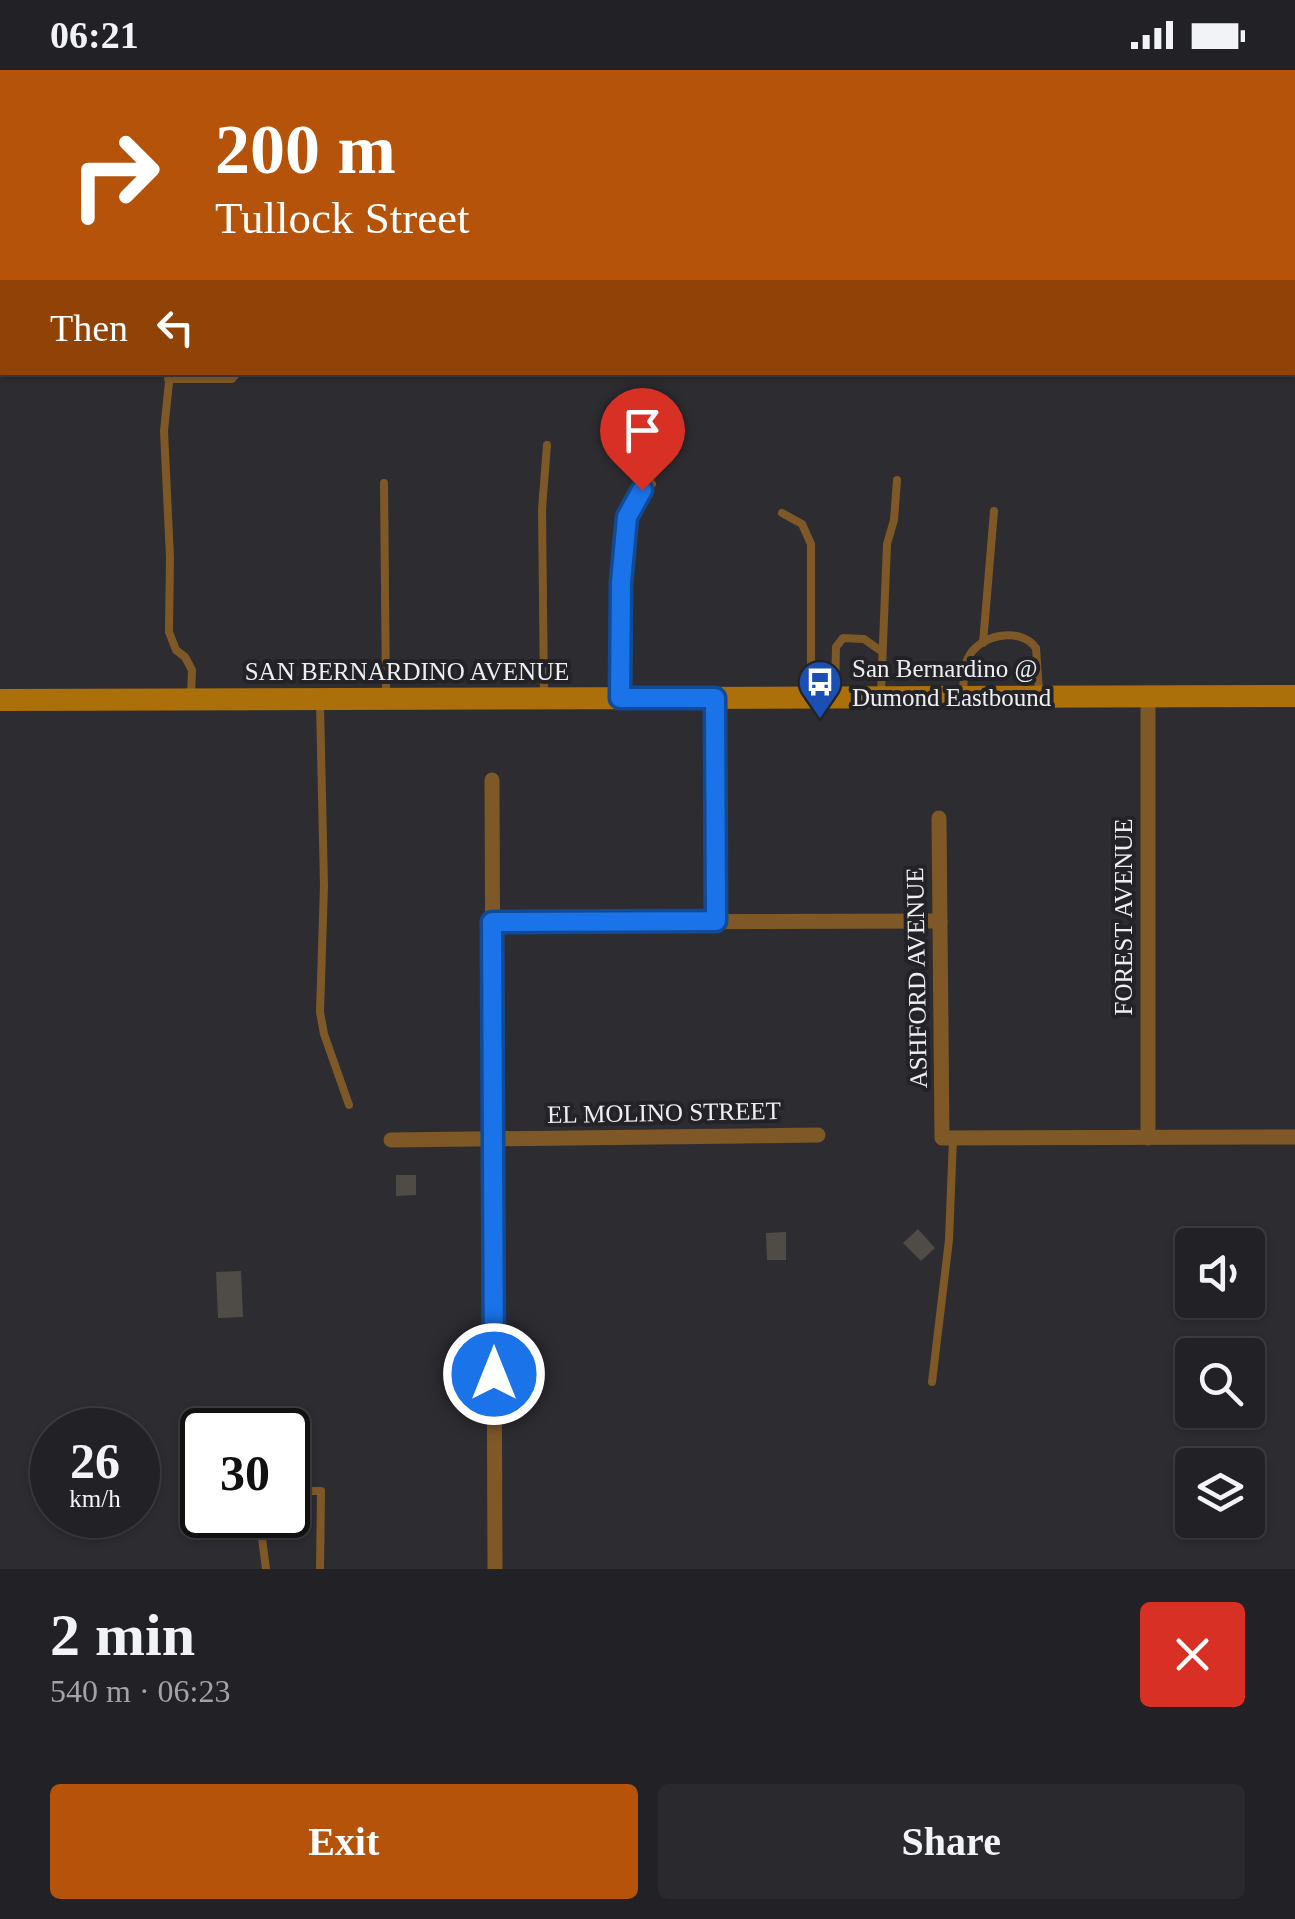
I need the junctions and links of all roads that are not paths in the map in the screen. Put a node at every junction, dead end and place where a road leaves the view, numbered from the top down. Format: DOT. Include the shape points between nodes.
graph roads {
  1 [pos="235,375"];
  2 [pos="170,376"];
  3 [pos="547,445"];
  4 [pos="897,480"];
  5 [pos="384,483"];
  6 [pos="652,484"];
  7 [pos="994,511"];
  8 [pos="782,513"];
  9 [pos="984,643"];
  10 [pos="881,651"];
  11 [pos="1148,696"];
  12 [pos="1295,696"];
  13 [pos="882,697"];
  14 [pos="962,697"];
  15 [pos="1039,697"];
  16 [pos="620,698"];
  17 [pos="715,698"];
  18 [pos="823,698"];
  19 [pos="192,699"];
  20 [pos="320,699"];
  21 [pos="386,699"];
  22 [pos="544,699"];
  23 [pos="0,700"];
  24 [pos="492,780"];
  25 [pos="939,818"];
  26 [pos="716,921"];
  27 [pos="940,921"];
  28 [pos="492,922"];
  29 [pos="349,1105"];
  30 [pos="818,1135"];
  31 [pos="1295,1137"];
  32 [pos="948,1138"];
  33 [pos="1148,1138"];
  34 [pos="493,1139"];
  35 [pos="392,1140"];
  36 [pos="932,1382"];
  37 [pos="310,1492"];
  38 [pos="262,1538"];
  39 [pos="266,1569"];
  40 [pos="320,1569"];
  41 [pos="495,1569"];
  1 -- 2 [label="lane"];
  2 -- 19 [label="lane" via="164,431 169,632 192,670"];
  3 -- 22 [label="lane"];
  4 -- 10 [label="lane"];
  5 -- 21 [label="lane"];
  6 -- 16 [label="lane" via="627,517"];
  7 -- 9 [label="lane"];
  8 -- 18 [label="lane" via="802,524 810,544"];
  9 -- 14 [label="lane" via="967,660"];
  9 -- 15 [label="lane" via="1003,635 1032,642"];
  10 -- 13 [label="lane"];
  10 -- 18 [label="lane" via="858,637 839,641"];
  11 -- 12 [label="main road, SAN BERNARDINO AVENUE"];
  11 -- 15 [label="main road, SAN BERNARDINO AVENUE"];
  11 -- 33 [label="street, FOREST AVENUE"];
  13 -- 14 [label="main road, SAN BERNARDINO AVENUE"];
  13 -- 18 [label="main road, SAN BERNARDINO AVENUE"];
  14 -- 15 [label="main road, SAN BERNARDINO AVENUE"];
  16 -- 17 [label="main road, SAN BERNARDINO AVENUE"];
  16 -- 22 [label="main road, SAN BERNARDINO AVENUE"];
  17 -- 18 [label="main road, SAN BERNARDINO AVENUE"];
  17 -- 26 [label="street"];
  19 -- 20 [label="main road, SAN BERNARDINO AVENUE"];
  19 -- 23 [label="main road, SAN BERNARDINO AVENUE"];
  20 -- 21 [label="main road, SAN BERNARDINO AVENUE"];
  20 -- 29 [label="lane" via="320,1012"];
  21 -- 22 [label="main road, SAN BERNARDINO AVENUE"];
  24 -- 28 [label="street"];
  25 -- 27 [label="street, ASHFORD AVENUE"];
  26 -- 27 [label="street"];
  26 -- 28 [label="street"];
  27 -- 32 [label="street, ASHFORD AVENUE"];
  28 -- 34 [label="street"];
  30 -- 34 [label="street, EL MOLINO STREET"];
  31 -- 33 [label="street"];
  32 -- 33 [label="street"];
  32 -- 36 [label="lane" via="949,1240"];
  34 -- 35 [label="street, EL MOLINO STREET"];
  34 -- 41 [label="street"];
  37 -- 40 [label="lane" via="320,1492"];
  38 -- 39 [label="lane"];
}
